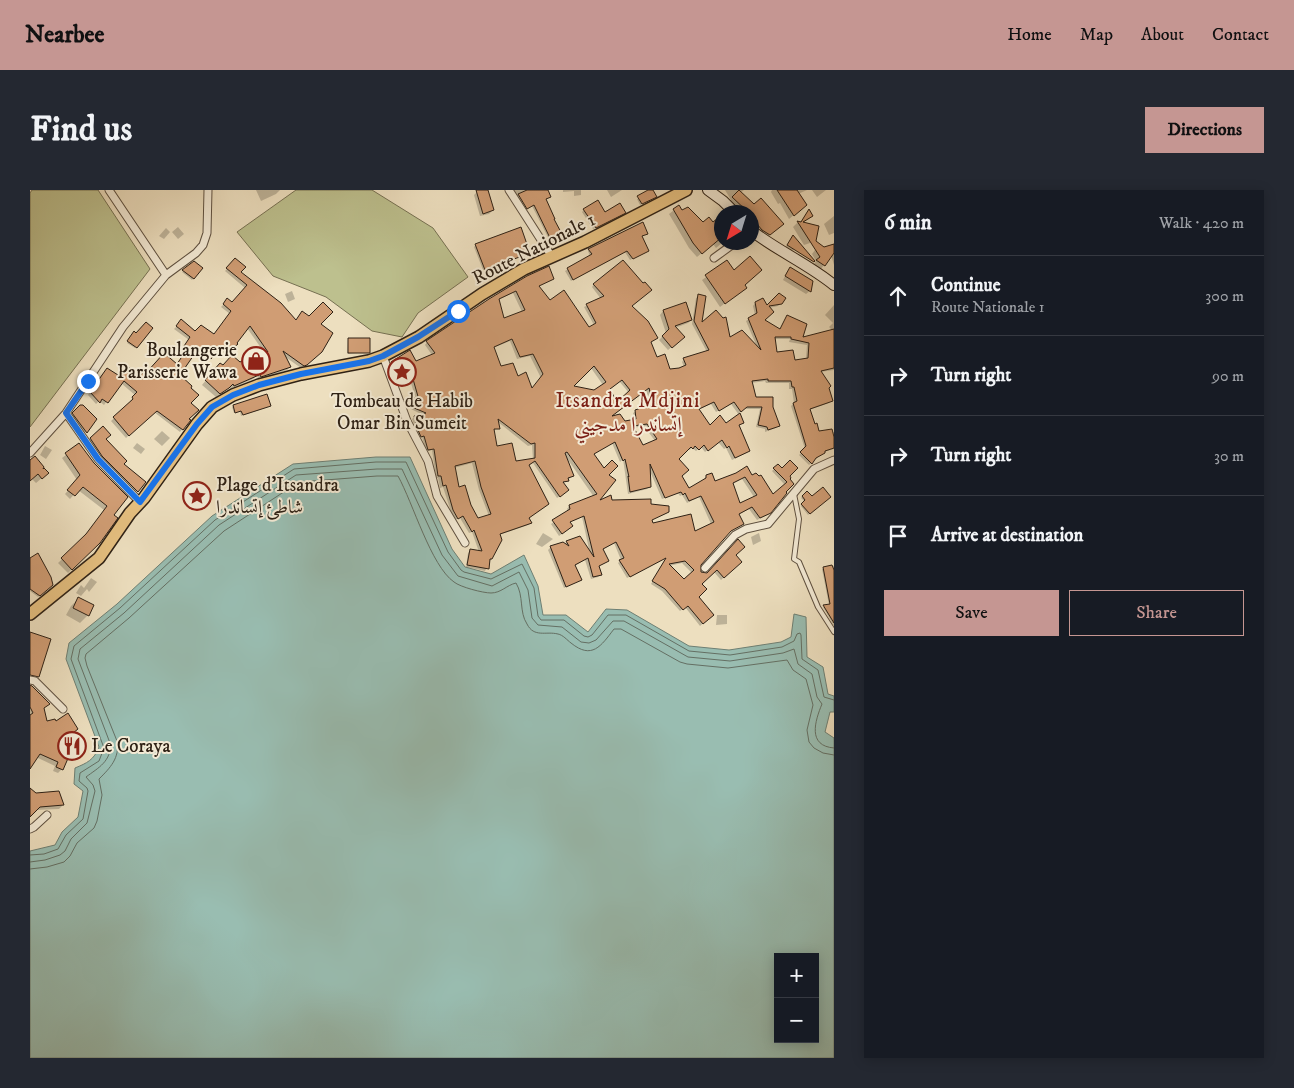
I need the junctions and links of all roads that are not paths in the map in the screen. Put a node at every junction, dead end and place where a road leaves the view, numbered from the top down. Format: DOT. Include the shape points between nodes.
graph roads {
  1 [pos="109,190"];
  2 [pos="208,190"];
  3 [pos="509,190"];
  4 [pos="686,190"];
  5 [pos="708,190"];
  6 [pos="720,190"];
  7 [pos="723,201"];
  8 [pos="727,205"];
  9 [pos="759,236"];
  10 [pos="725,250"];
  11 [pos="552,256"];
  12 [pos="714,258"];
  13 [pos="166,275"];
  14 [pos="834,285"];
  15 [pos="383,356"];
  16 [pos="66,413"];
  17 [pos="30,453"];
  18 [pos="834,460"];
  19 [pos="794,494"];
  20 [pos="140,502"];
  21 [pos="465,543"];
  22 [pos="705,568"];
  23 [pos="30,614"];
  24 [pos="834,632"];
  25 [pos="30,680"];
  26 [pos="64,709"];
  27 [pos="47,816"];
  28 [pos="30,829"];
  1 -- 13 [label="street"];
  2 -- 13 [label="street" via="207,233 203,245"];
  3 -- 11 [label="street"];
  4 -- 11 [label="main road, Route Nationale 1"];
  5 -- 7 [label="main road"];
  6 -- 7 [label="main road"];
  7 -- 8 [label="main road"];
  9 -- 14 [label="main road"];
  10 -- 12 [label="street"];
  11 -- 15 [label="main road, Route Nationale 1" via="503,281"];
  13 -- 16 [label="street" via="123,327"];
  15 -- 20 [label="main road, Route Nationale 1" via="259,385 212,407"];
  15 -- 21 [label="street" via="407,421 428,461 437,496"];
  16 -- 17 [label="street"];
  16 -- 20 [label="street" via="98,459"];
  18 -- 19 [label="street" via="814,469"];
  19 -- 22 [label="street" via="768,524 735,535"];
  19 -- 24 [label="lane" via="799,519 794,559 799,562 818,607"];
  20 -- 23 [label="main road, Route Nationale 1" via="99,558"];
  25 -- 26 [label="street"];
  27 -- 28 [label="street"];
}
